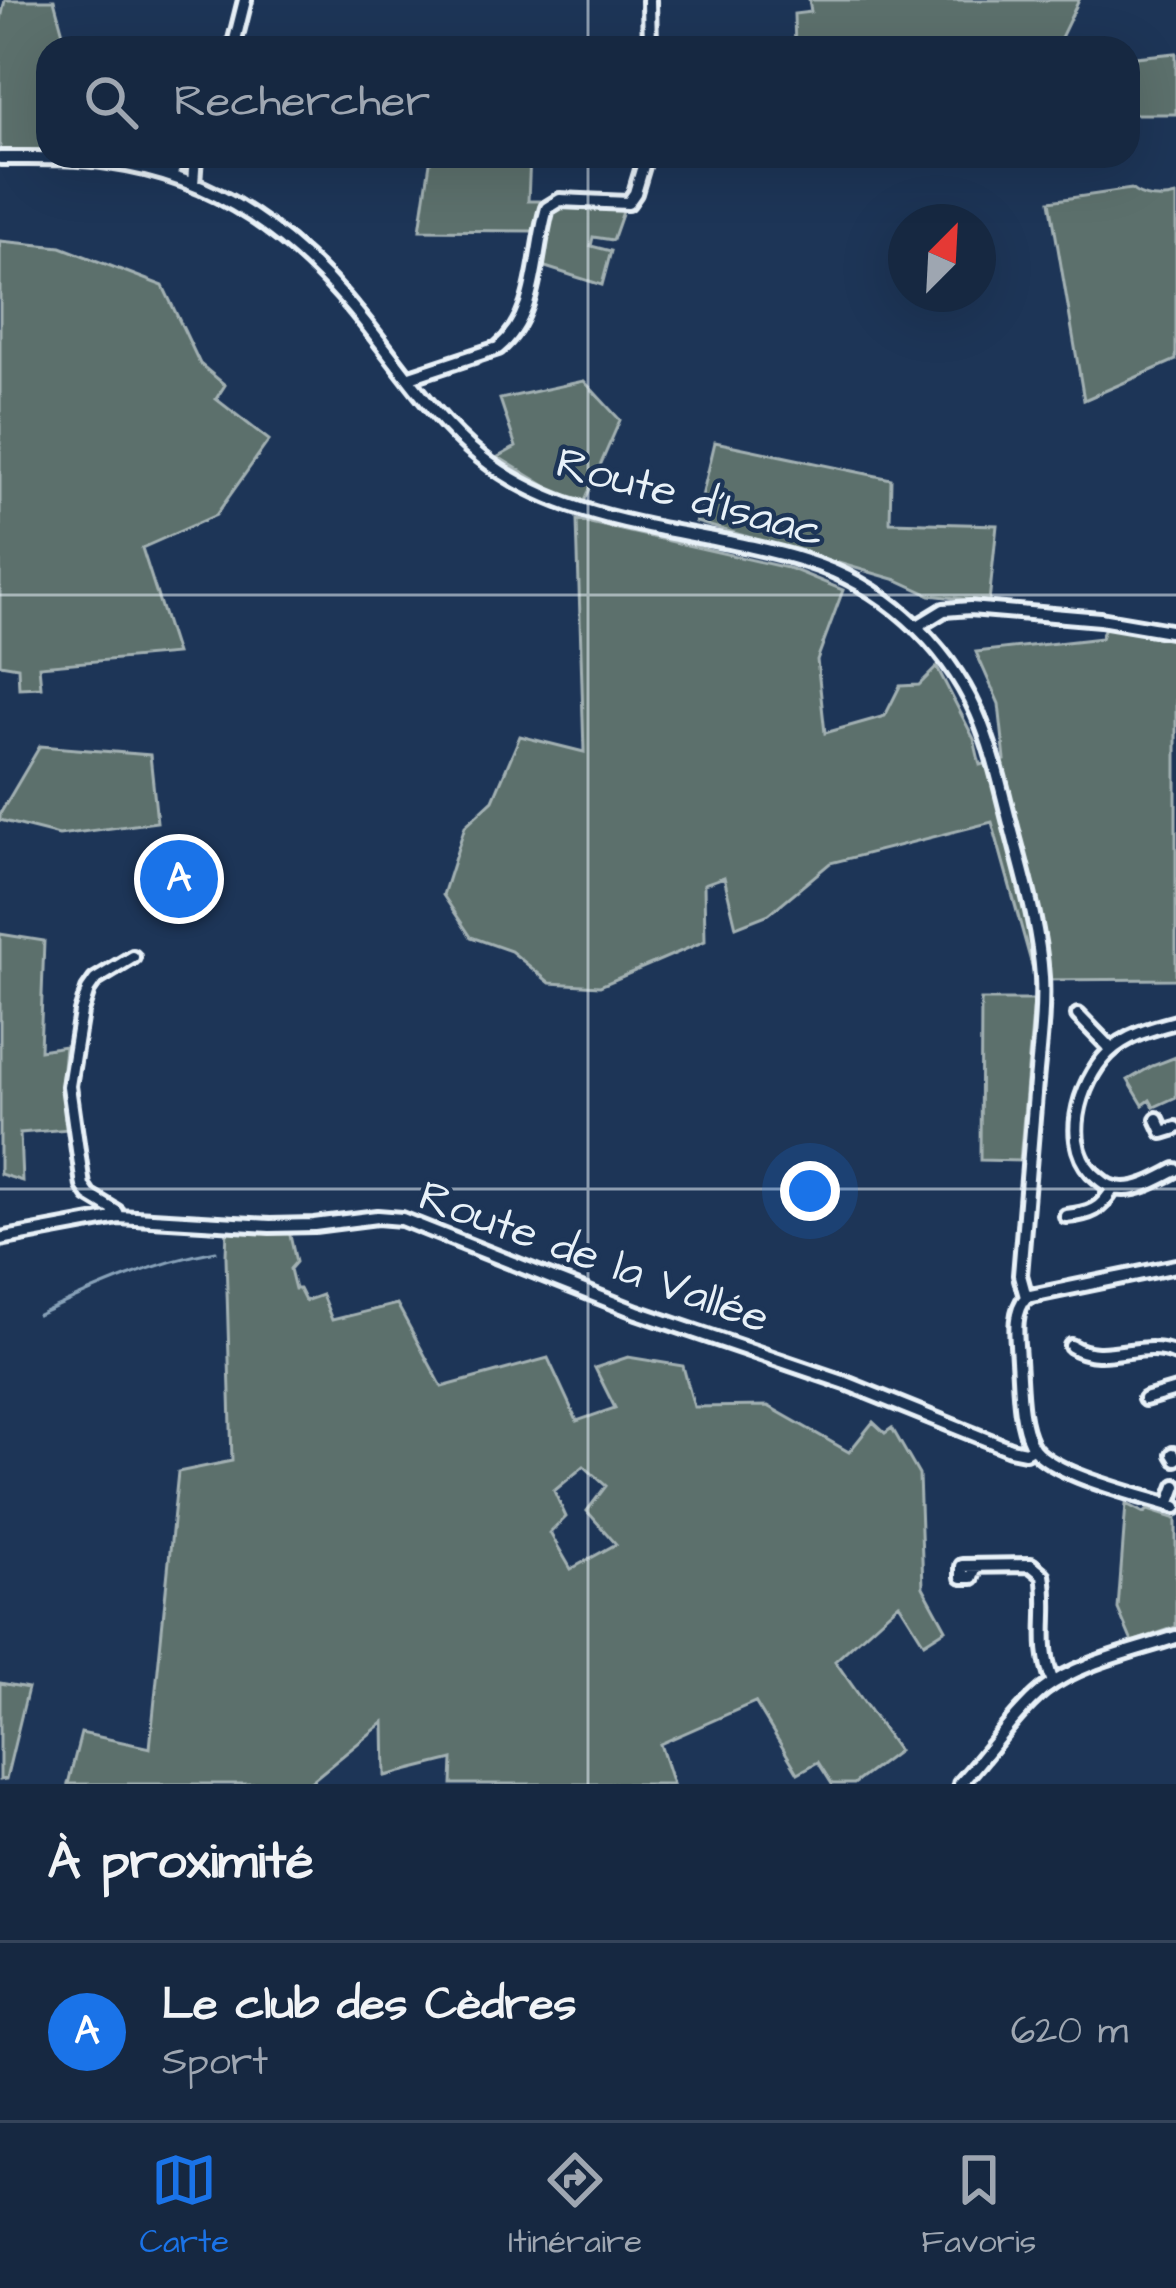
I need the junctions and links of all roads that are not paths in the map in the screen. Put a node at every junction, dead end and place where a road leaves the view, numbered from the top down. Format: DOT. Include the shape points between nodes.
graph roads {
  1 [pos="245,0"];
  2 [pos="649,0"];
  3 [pos="236,36"];
  4 [pos="650,36"];
  5 [pos="0,158"];
  6 [pos="36,158"];
  7 [pos="139,168"];
  8 [pos="174,168"];
  9 [pos="194,168"];
  10 [pos="642,168"];
  11 [pos="170,176"];
  12 [pos="193,184"];
  13 [pos="410,377"];
  14 [pos="916,627"];
  15 [pos="1176,632"];
  16 [pos="133,957"];
  17 [pos="1078,1015"];
  18 [pos="1176,1022"];
  19 [pos="1111,1049"];
  20 [pos="1157,1119"];
  21 [pos="1176,1128"];
  22 [pos="1176,1170"];
  23 [pos="1113,1188"];
  24 [pos="1066,1216"];
  25 [pos="119,1217"];
  26 [pos="0,1239"];
  27 [pos="1176,1266"];
  28 [pos="1026,1297"];
  29 [pos="1071,1346"];
  30 [pos="1176,1354"];
  31 [pos="1176,1390"];
  32 [pos="1145,1399"];
  33 [pos="1032,1448"];
  34 [pos="1176,1486"];
  35 [pos="1173,1506"];
  36 [pos="976,1566"];
  37 [pos="1176,1637"];
  38 [pos="1053,1682"];
  39 [pos="960,1784"];
  1 -- 3 [label="street"];
  2 -- 4 [label="street"];
  5 -- 6 [label="street, Route d'Isaac"];
  7 -- 11 [label="street, Route d'Isaac"];
  8 -- 11 [label="street"];
  9 -- 12 [label="street"];
  10 -- 13 [label="street" via="628,203 560,200 547,208 528,304 504,344"];
  11 -- 12 [label="street, Route d'Isaac"];
  12 -- 13 [label="street, Route d'Isaac" via="292,243"];
  13 -- 14 [label="street, Route d'Isaac" via="482,458 537,493 824,567"];
  14 -- 15 [label="street" via="944,610 970,608"];
  14 -- 28 [label="street, Route d'Isaac" via="948,664 983,730 1038,947 1040,1034 1020,1275"];
  16 -- 25 [label="street" via="88,990 69,1086 83,1186"];
  17 -- 19 [label="street"];
  18 -- 19 [label="street"];
  19 -- 23 [label="street" via="1090,1076 1077,1128 1084,1162"];
  20 -- 21 [label="street" via="1163,1132"];
  22 -- 23 [label="street"];
  23 -- 24 [label="street" via="1088,1214"];
  25 -- 26 [label="street, Route de la Vallée"];
  25 -- 33 [label="street, Route de la Vallée" via="292,1226 402,1219 1018,1452"];
  27 -- 28 [label="street"];
  28 -- 33 [label="street, Route d'Isaac" via="1018,1307 1017,1349"];
  29 -- 30 [label="street" via="1091,1355 1155,1348"];
  31 -- 32 [label="street"];
  33 -- 35 [label="street, Route de la Vallée" via="1072,1473"];
  34 -- 35 [label="street"];
  36 -- 38 [label="street" via="1031,1565 1043,1575 1042,1641"];
  37 -- 38 [label="street"];
  38 -- 39 [label="street"];
}
